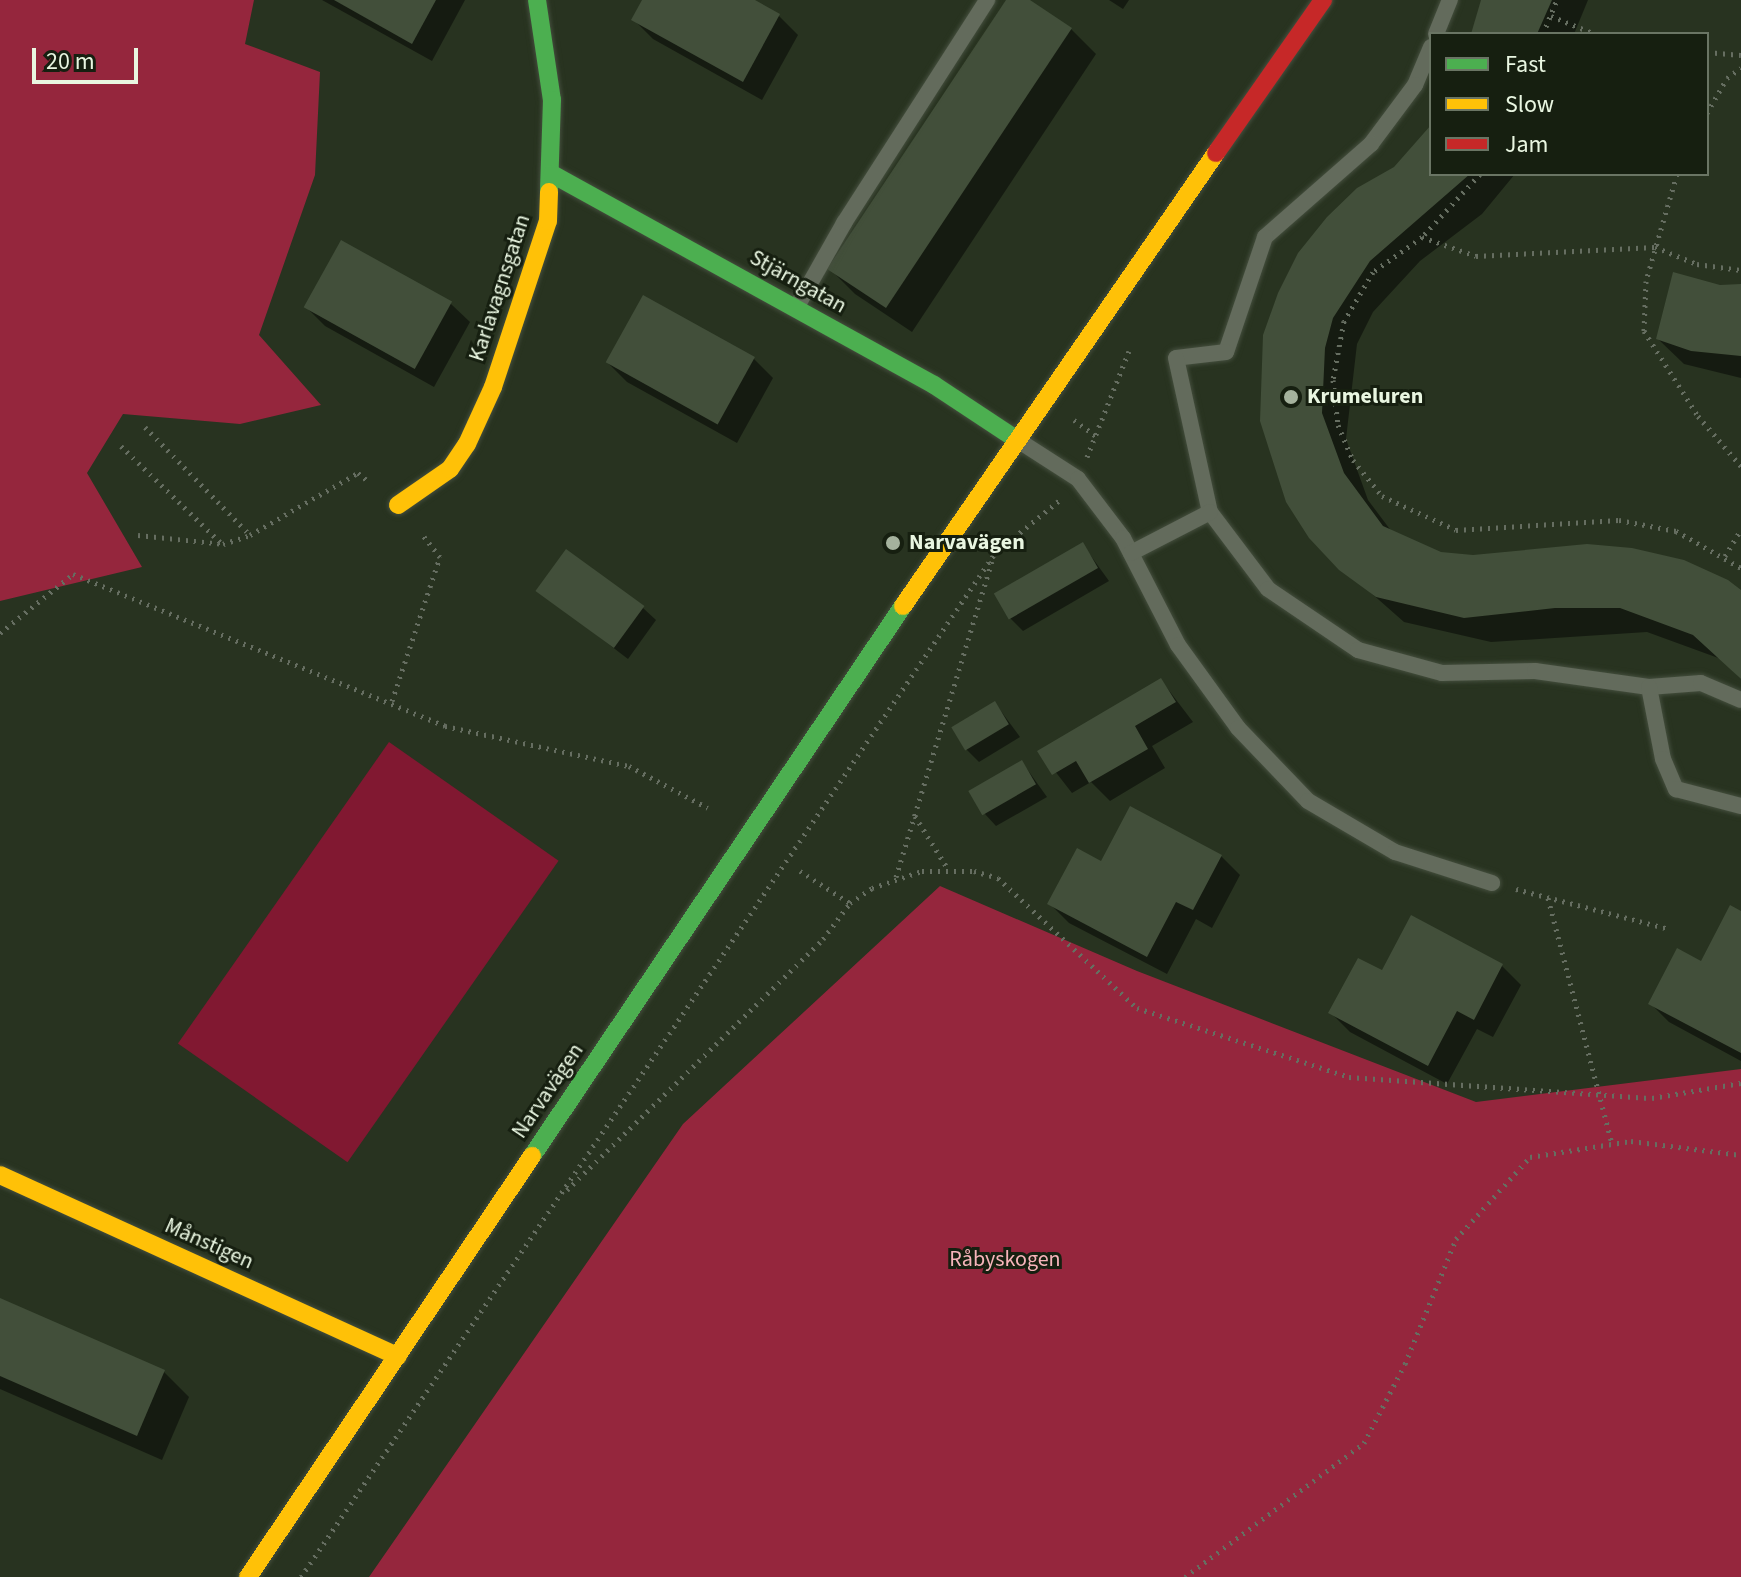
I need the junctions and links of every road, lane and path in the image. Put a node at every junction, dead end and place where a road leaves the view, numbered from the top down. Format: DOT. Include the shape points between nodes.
graph roads {
  1 [pos="537,0"];
  2 [pos="987,0"];
  3 [pos="1323,0"];
  4 [pos="1450,0"];
  5 [pos="1557,0"];
  6 [pos="1551,16"];
  7 [pos="1437,32"];
  8 [pos="1544,32"];
  9 [pos="1590,32"];
  10 [pos="1429,52"];
  11 [pos="1709,52"];
  12 [pos="1741,55"];
  13 [pos="1741,68"];
  14 [pos="1709,110"];
  15 [pos="552,174"];
  16 [pos="1478,176"];
  17 [pos="1676,176"];
  18 [pos="1422,237"];
  19 [pos="1655,247"];
  20 [pos="1741,270"];
  21 [pos="796,308"];
  22 [pos="1134,337"];
  23 [pos="145,427"];
  24 [pos="1016,439"];
  25 [pos="121,446"];
  26 [pos="1741,466"];
  27 [pos="1078,479"];
  28 [pos="398,505"];
  29 [pos="1210,512"];
  30 [pos="1741,529"];
  31 [pos="138,535"];
  32 [pos="250,535"];
  33 [pos="223,544"];
  34 [pos="995,553"];
  35 [pos="1131,553"];
  36 [pos="1725,556"];
  37 [pos="1741,568"];
  38 [pos="0,633"];
  39 [pos="1649,687"];
  40 [pos="1741,700"];
  41 [pos="392,701"];
  42 [pos="1741,806"];
  43 [pos="708,808"];
  44 [pos="915,816"];
  45 [pos="948,869"];
  46 [pos="800,871"];
  47 [pos="896,878"];
  48 [pos="1492,883"];
  49 [pos="1548,898"];
  50 [pos="850,903"];
  51 [pos="1670,929"];
  52 [pos="1741,1083"];
  53 [pos="1601,1094"];
  54 [pos="1612,1144"];
  55 [pos="1741,1155"];
  56 [pos="0,1175"];
  57 [pos="558,1199"];
  58 [pos="398,1356"];
  59 [pos="248,1577"];
  60 [pos="301,1577"];
  61 [pos="1185,1577"];
  1 -- 15 [label="main road, Karlavagnsgatan" via="552,100"];
  2 -- 21 [label="lane" via="844,223"];
  3 -- 24 [label="main road, Narvavägen"];
  4 -- 7 [label="lane"];
  5 -- 6 [label="path"];
  6 -- 8 [label="path"];
  6 -- 9 [label="path"];
  10 -- 29 [label="lane" via="1415,85 1371,144 1265,237 1226,352 1176,358"];
  11 -- 12 [label="path"];
  13 -- 14 [label="path" via="1727,78"];
  15 -- 21 [label="main road, Stjärngatan"];
  15 -- 28 [label="main road, Karlavagnsgatan" via="548,221 493,387 467,444 450,469"];
  16 -- 18 [label="path"];
  17 -- 19 [label="path"];
  18 -- 19 [label="path" via="1476,256"];
  18 -- 36 [label="path" via="1373,272 1344,321 1333,380 1338,425 1353,460 1382,496 1456,530 1619,520 1676,531"];
  19 -- 20 [label="path" via="1697,264"];
  19 -- 26 [label="path" via="1644,331 1698,416"];
  21 -- 24 [label="main road, Stjärngatan" via="934,385"];
  22 -- 27 [label="path"];
  23 -- 32 [label="path"];
  24 -- 27 [label="lane"];
  24 -- 58 [label="main road, Narvavägen"];
  25 -- 33 [label="path"];
  27 -- 34 [label="path"];
  27 -- 35 [label="lane"];
  28 -- 32 [label="path" via="358,473"];
  28 -- 41 [label="path" via="440,557"];
  29 -- 35 [label="lane"];
  29 -- 39 [label="lane" via="1268,589 1358,650 1442,673 1535,671"];
  30 -- 36 [label="path"];
  31 -- 33 [label="path"];
  32 -- 33 [label="path"];
  34 -- 44 [label="path"];
  34 -- 57 [label="path"];
  35 -- 48 [label="lane" via="1178,645 1221,704 1308,801 1395,852"];
  36 -- 37 [label="path"];
  38 -- 41 [label="path" via="73,574"];
  39 -- 40 [label="lane" via="1701,683"];
  39 -- 42 [label="lane" via="1663,759 1676,789"];
  41 -- 43 [label="path" via="445,726 629,766"];
  44 -- 45 [label="path"];
  44 -- 47 [label="path"];
  45 -- 47 [label="path"];
  45 -- 53 [label="path" via="998,878 1137,1008 1349,1077"];
  46 -- 50 [label="path"];
  47 -- 50 [label="path"];
  48 -- 49 [label="path"];
  49 -- 51 [label="path"];
  49 -- 53 [label="path"];
  50 -- 57 [label="path" via="823,939"];
  52 -- 53 [label="path" via="1652,1098"];
  53 -- 54 [label="path"];
  54 -- 55 [label="path" via="1631,1141"];
  54 -- 61 [label="path" via="1530,1157 1456,1239 1405,1364 1364,1443"];
  56 -- 58 [label="main road, Månstigen"];
  57 -- 60 [label="path"];
  58 -- 59 [label="main road, Narvavägen"];
}
